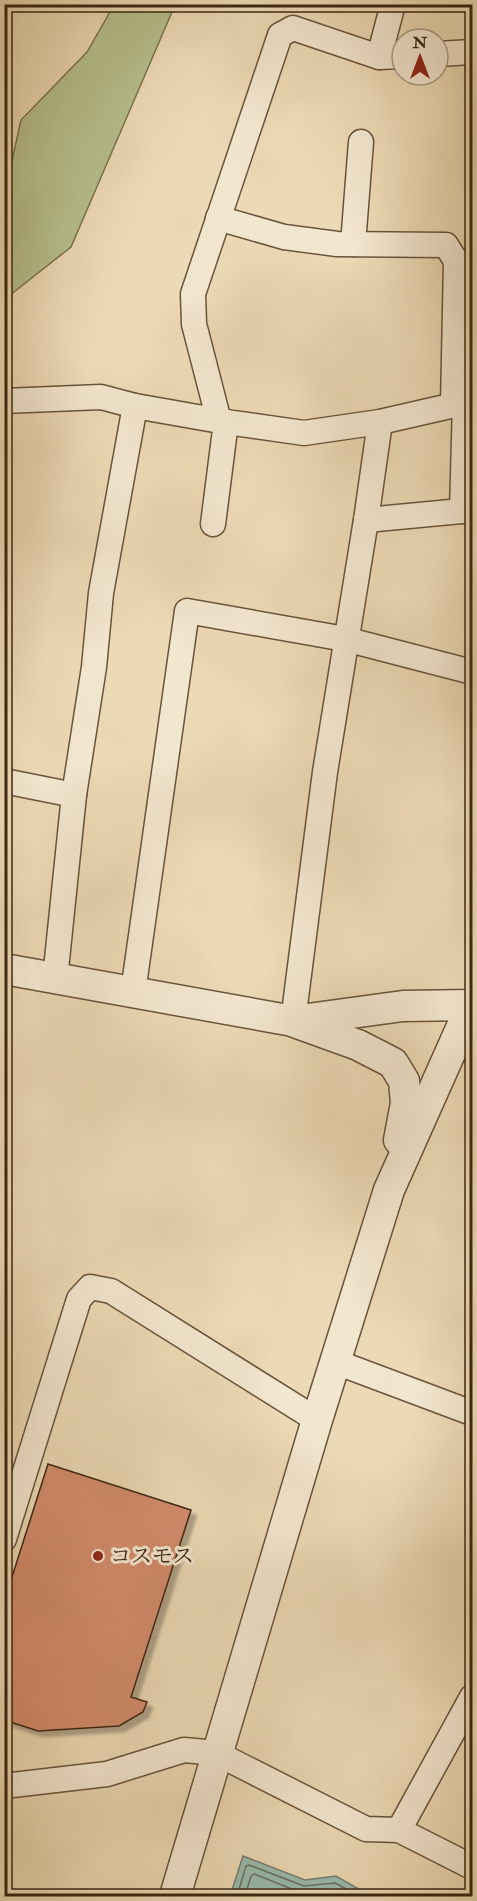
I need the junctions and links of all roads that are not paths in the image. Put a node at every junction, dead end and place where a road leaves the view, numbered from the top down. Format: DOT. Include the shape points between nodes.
graph roads {
  1 [pos="393,4"];
  2 [pos="392,27"];
  3 [pos="472,52"];
  4 [pos="450,53"];
  5 [pos="390,56"];
  6 [pos="361,142"];
  7 [pos="218,218"];
  8 [pos="353,244"];
  9 [pos="4,401"];
  10 [pos="464,403"];
  11 [pos="135,406"];
  12 [pos="222,422"];
  13 [pos="380,422"];
  14 [pos="467,510"];
  15 [pos="366,520"];
  16 [pos="213,524"];
  17 [pos="345,639"];
  18 [pos="472,672"];
  19 [pos="4,781"];
  20 [pos="74,795"];
  21 [pos="4,969"];
  22 [pos="55,979"];
  23 [pos="133,992"];
  24 [pos="472,1005"];
  25 [pos="293,1021"];
  26 [pos="389,1190"];
  27 [pos="336,1362"];
  28 [pos="472,1413"];
  29 [pos="318,1420"];
  30 [pos="4,1539"];
  31 [pos="472,1697"];
  32 [pos="213,1766"];
  33 [pos="4,1786"];
  34 [pos="399,1830"];
  35 [pos="472,1867"];
  36 [pos="175,1896"];
  1 -- 2 [label="street"];
  3 -- 4 [label="street"];
  5 -- 7 [label="street" via="293,28 280,35"];
  6 -- 8 [label="street"];
  7 -- 8 [label="street" via="284,237"];
  7 -- 12 [label="street" via="194,294 194,324"];
  8 -- 10 [label="street" via="446,245 456,261"];
  9 -- 11 [label="street" via="101,397"];
  10 -- 13 [label="street"];
  10 -- 14 [label="street"];
  11 -- 12 [label="street"];
  11 -- 20 [label="street" via="101,593"];
  12 -- 13 [label="street" via="304,433"];
  12 -- 16 [label="street"];
  13 -- 15 [label="street"];
  14 -- 15 [label="street"];
  15 -- 17 [label="street"];
  17 -- 18 [label="street"];
  17 -- 23 [label="street" via="188,611"];
  17 -- 25 [label="street"];
  19 -- 20 [label="street"];
  20 -- 22 [label="street"];
  21 -- 22 [label="street"];
  22 -- 23 [label="street"];
  23 -- 25 [label="street"];
  24 -- 25 [label="street" via="403,1006"];
  24 -- 26 [label="street"];
  25 -- 26 [label="street" via="380,1055 393,1063 404,1081 406,1103"];
  26 -- 27 [label="street"];
  27 -- 28 [label="street"];
  27 -- 29 [label="street"];
  29 -- 30 [label="street" via="111,1291 90,1287 78,1299"];
  29 -- 32 [label="street"];
  31 -- 34 [label="street"];
  32 -- 33 [label="street" via="184,1750 107,1774"];
  32 -- 34 [label="street" via="366,1829"];
  32 -- 36 [label="street"];
  34 -- 35 [label="street"];
}
